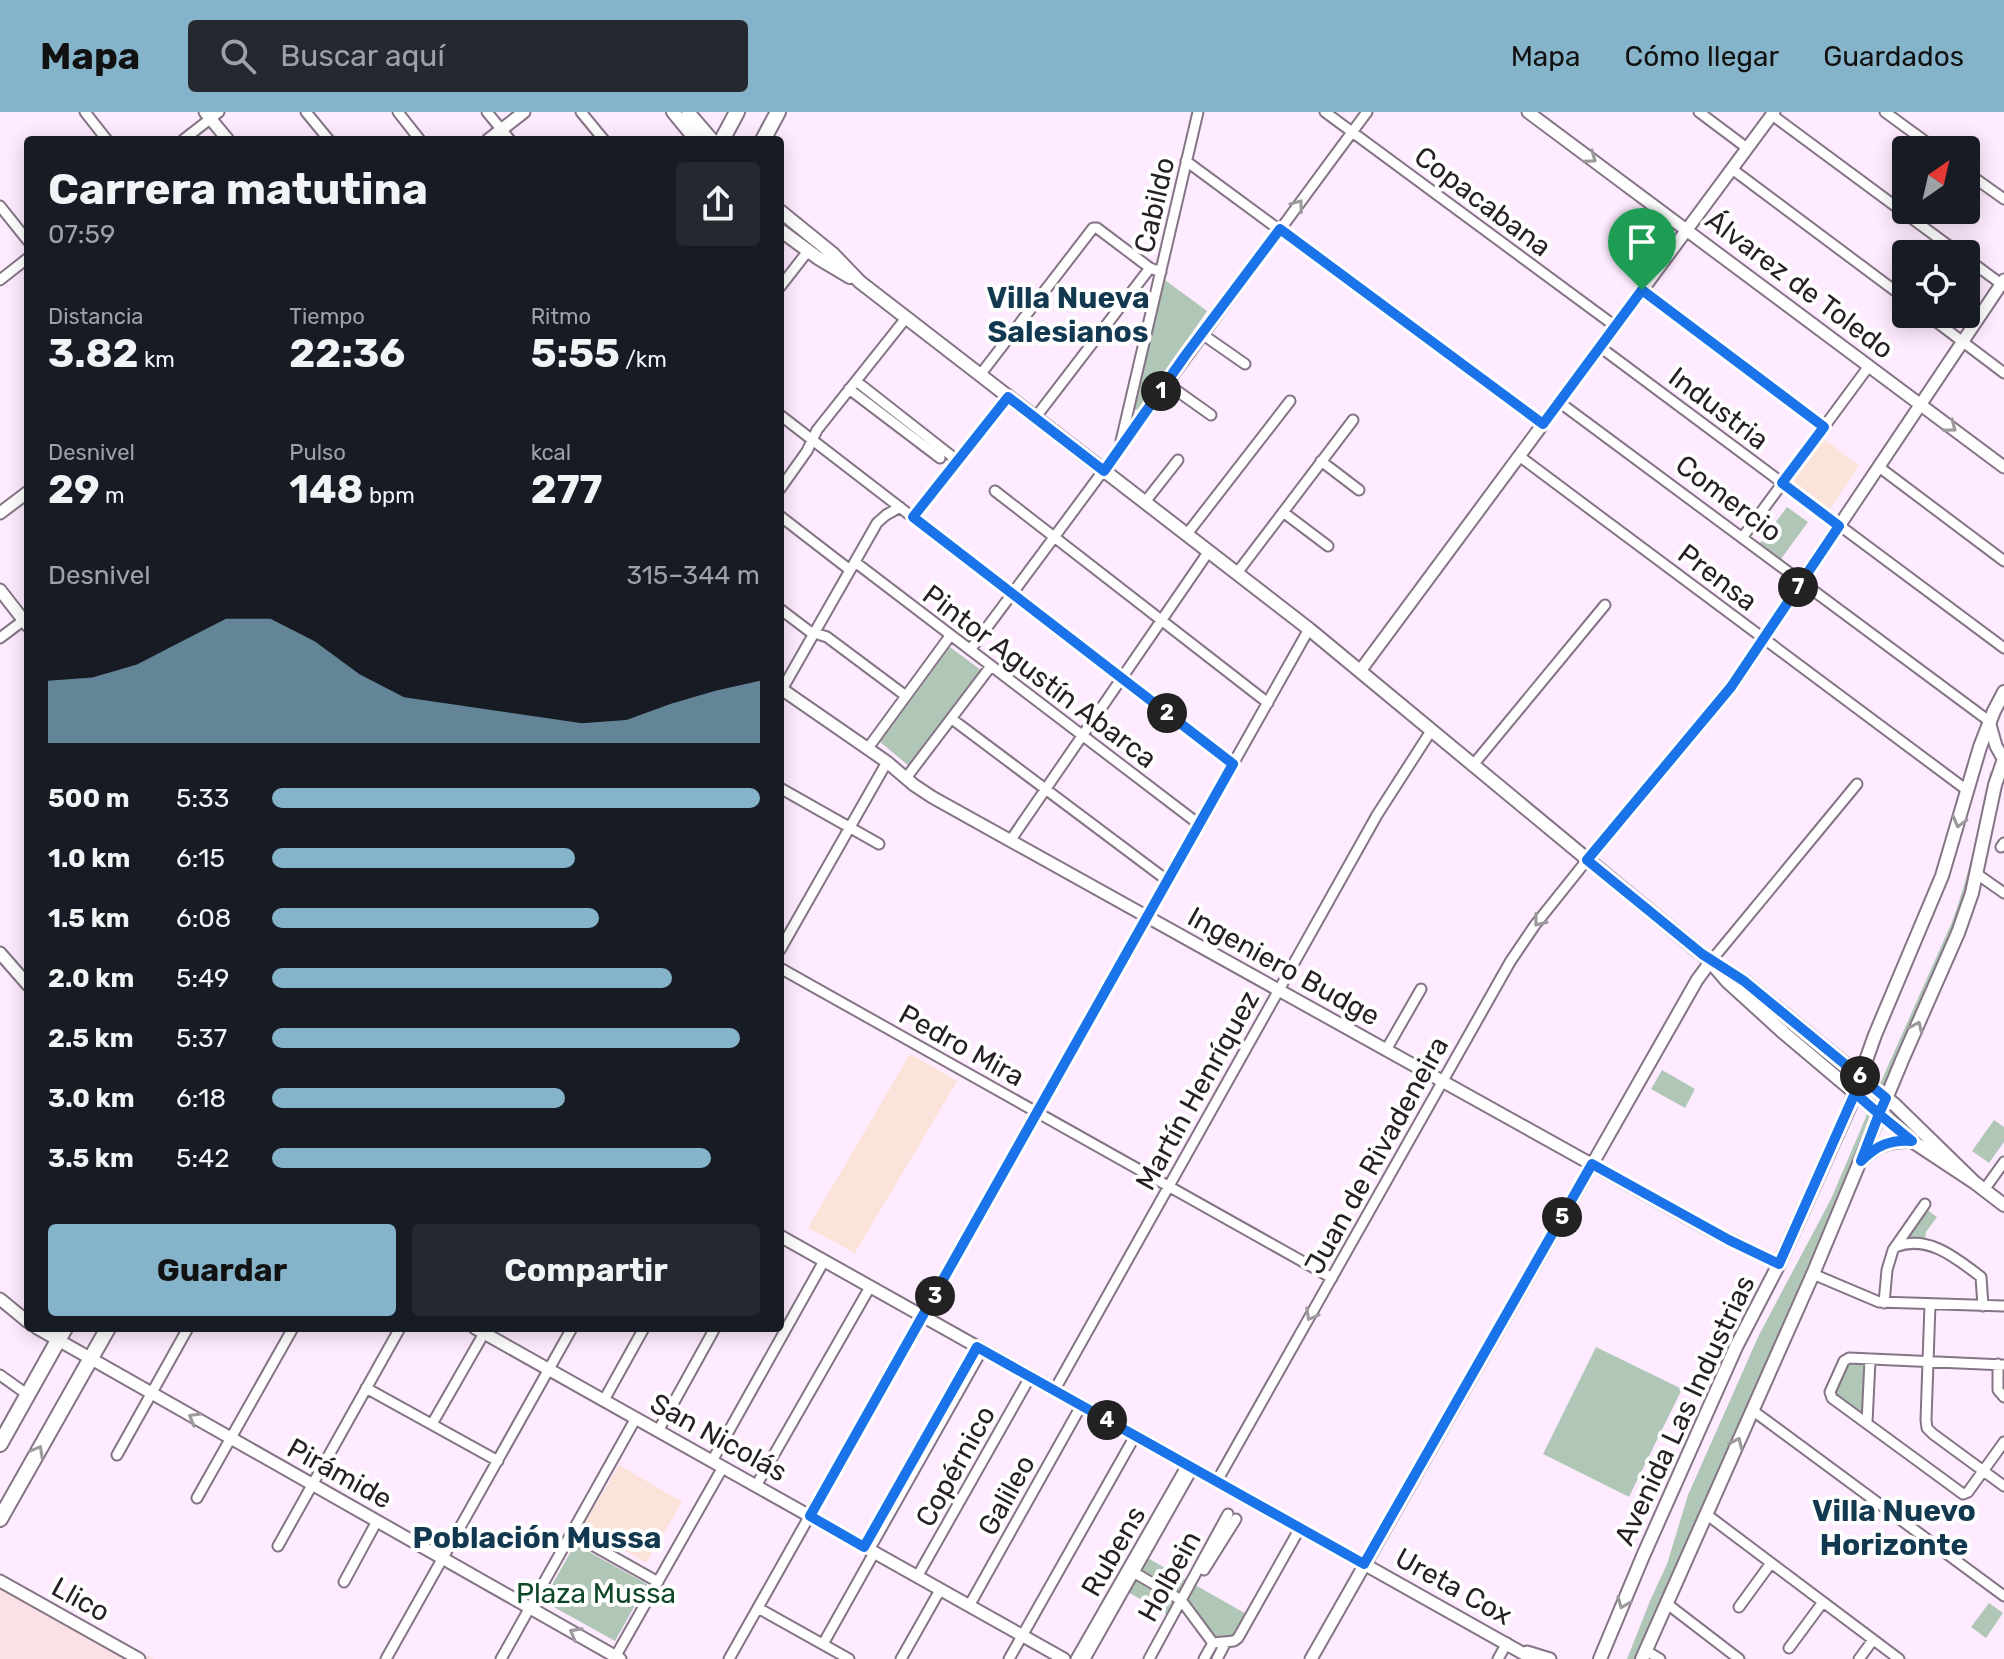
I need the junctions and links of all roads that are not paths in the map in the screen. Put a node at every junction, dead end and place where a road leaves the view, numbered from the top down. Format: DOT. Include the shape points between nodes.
graph roads {
  1 [pos="85,112"];
  2 [pos="306,112"];
  3 [pos="398,112"];
  4 [pos="487,112"];
  5 [pos="524,112"];
  6 [pos="581,112"];
  7 [pos="673,112"];
  8 [pos="688,112"];
  9 [pos="737,112"];
  10 [pos="778,112"];
  11 [pos="1198,112"];
  12 [pos="1325,112"];
  13 [pos="1367,112"];
  14 [pos="1528,112"];
  15 [pos="1699,112"];
  16 [pos="1885,112"];
  17 [pos="1773,113"];
  18 [pos="211,114"];
  19 [pos="501,130"];
  20 [pos="1352,132"];
  21 [pos="104,136"];
  22 [pos="187,136"];
  23 [pos="225,136"];
  24 [pos="326,136"];
  25 [pos="417,136"];
  26 [pos="493,136"];
  27 [pos="506,136"];
  28 [pos="601,136"];
  29 [pos="693,136"];
  30 [pos="709,136"];
  31 [pos="724,136"];
  32 [pos="765,136"];
  33 [pos="1918,136"];
  34 [pos="1747,148"];
  35 [pos="1186,161"];
  36 [pos="1732,169"];
  37 [pos="1980,182"];
  38 [pos="2004,199"];
  39 [pos="0,206"];
  40 [pos="784,214"];
  41 [pos="1280,229"];
  42 [pos="1687,229"];
  43 [pos="784,233"];
  44 [pos="24,236"];
  45 [pos="1941,240"];
  46 [pos="808,251"];
  47 [pos="24,261"];
  48 [pos="1150,268"];
  49 [pos="1980,268"];
  50 [pos="1161,272"];
  51 [pos="0,280"];
  52 [pos="784,282"];
  53 [pos="860,282"];
  54 [pos="2003,284"];
  55 [pos="1892,289"];
  56 [pos="1642,290"];
  57 [pos="906,318"];
  58 [pos="1615,326"];
  59 [pos="1944,328"];
  60 [pos="1202,334"];
  61 [pos="1963,342"];
  62 [pos="1600,347"];
  63 [pos="1245,364"];
  64 [pos="1869,366"];
  65 [pos="2004,373"];
  66 [pos="980,375"];
  67 [pos="1166,383"];
  68 [pos="853,385"];
  69 [pos="1008,397"];
  70 [pos="1290,401"];
  71 [pos="1559,402"];
  72 [pos="1921,404"];
  73 [pos="1211,415"];
  74 [pos="784,418"];
  75 [pos="1035,418"];
  76 [pos="1353,420"];
  77 [pos="1543,424"];
  78 [pos="1824,427"];
  79 [pos="812,439"];
  80 [pos="927,442"];
  81 [pos="1120,449"];
  82 [pos="1519,456"];
  83 [pos="940,458"];
  84 [pos="1178,460"];
  85 [pos="958,461"];
  86 [pos="1321,461"];
  87 [pos="1879,467"];
  88 [pos="2004,467"];
  89 [pos="1104,471"];
  90 [pos="784,483"];
  91 [pos="1782,483"];
  92 [pos="1359,490"];
  93 [pos="995,491"];
  94 [pos="24,495"];
  95 [pos="1145,502"];
  96 [pos="900,507"];
  97 [pos="1283,512"];
  98 [pos="0,513"];
  99 [pos="913,517"];
  100 [pos="784,519"];
  101 [pos="1839,526"];
  102 [pos="1187,534"];
  103 [pos="1055,537"];
  104 [pos="1742,538"];
  105 [pos="1328,546"];
  106 [pos="1209,551"];
  107 [pos="2004,561"];
  108 [pos="852,566"];
  109 [pos="1237,573"];
  110 [pos="1801,582"];
  111 [pos="0,590"];
  112 [pos="1012,594"];
  113 [pos="1605,605"];
  114 [pos="784,612"];
  115 [pos="24,620"];
  116 [pos="1161,620"];
  117 [pos="24,624"];
  118 [pos="1309,629"];
  119 [pos="815,633"];
  120 [pos="950,636"];
  121 [pos="0,638"];
  122 [pos="1763,638"];
  123 [pos="2004,648"];
  124 [pos="970,650"];
  125 [pos="991,666"];
  126 [pos="1360,671"];
  127 [pos="1122,678"];
  128 [pos="784,685"];
  129 [pos="784,692"];
  130 [pos="2004,692"];
  131 [pos="906,696"];
  132 [pos="1268,703"];
  133 [pos="952,719"];
  134 [pos="1989,721"];
  135 [pos="1431,731"];
  136 [pos="1082,736"];
  137 [pos="868,748"];
  138 [pos="2004,760"];
  139 [pos="887,762"];
  140 [pos="1233,764"];
  141 [pos="1473,765"];
  142 [pos="906,778"];
  143 [pos="1857,784"];
  144 [pos="1046,789"];
  145 [pos="784,790"];
  146 [pos="1968,791"];
  147 [pos="1200,825"];
  148 [pos="849,828"];
  149 [pos="1010,841"];
  150 [pos="879,844"];
  151 [pos="1587,860"];
  152 [pos="1977,874"];
  153 [pos="1168,881"];
  154 [pos="2004,893"];
  155 [pos="1148,917"];
  156 [pos="784,943"];
  157 [pos="0,953"];
  158 [pos="1711,961"];
  159 [pos="784,970"];
  160 [pos="24,980"];
  161 [pos="1421,989"];
  162 [pos="1279,990"];
  163 [pos="1386,1050"];
  164 [pos="1860,1077"];
  165 [pos="1442,1081"];
  166 [pos="1855,1093"];
  167 [pos="1886,1098"];
  168 [pos="1038,1113"];
  169 [pos="1879,1114"];
  170 [pos="1912,1141"];
  171 [pos="1861,1161"];
  172 [pos="2004,1162"];
  173 [pos="1592,1164"];
  174 [pos="1169,1186"];
  175 [pos="1979,1186"];
  176 [pos="1925,1204"];
  177 [pos="2004,1205"];
  178 [pos="784,1238"];
  179 [pos="1895,1247"];
  180 [pos="824,1261"];
  181 [pos="1779,1264"];
  182 [pos="1813,1274"];
  183 [pos="1332,1278"];
  184 [pos="872,1288"];
  185 [pos="0,1299"];
  186 [pos="1884,1303"];
  187 [pos="1930,1304"];
  188 [pos="1983,1306"];
  189 [pos="2004,1306"];
  190 [pos="923,1317"];
  191 [pos="24,1319"];
  192 [pos="106,1332"];
  193 [pos="186,1332"];
  194 [pos="291,1332"];
  195 [pos="398,1332"];
  196 [pos="481,1332"];
  197 [pos="485,1332"];
  198 [pos="570,1332"];
  199 [pos="642,1332"];
  200 [pos="713,1332"];
  201 [pos="62,1334"];
  202 [pos="980,1349"];
  203 [pos="90,1359"];
  204 [pos="1870,1360"];
  205 [pos="1928,1362"];
  206 [pos="2001,1364"];
  207 [pos="549,1369"];
  208 [pos="0,1375"];
  209 [pos="1030,1377"];
  210 [pos="366,1388"];
  211 [pos="1054,1391"];
  212 [pos="151,1394"];
  213 [pos="28,1395"];
  214 [pos="2004,1397"];
  215 [pos="604,1400"];
  216 [pos="1081,1406"];
  217 [pos="1752,1410"];
  218 [pos="636,1418"];
  219 [pos="1867,1423"];
  220 [pos="432,1424"];
  221 [pos="658,1431"];
  222 [pos="1135,1436"];
  223 [pos="231,1439"];
  224 [pos="2004,1442"];
  225 [pos="0,1444"];
  226 [pos="117,1455"];
  227 [pos="498,1461"];
  228 [pos="717,1464"];
  229 [pos="1190,1466"];
  230 [pos="1983,1471"];
  231 [pos="1217,1481"];
  232 [pos="312,1485"];
  233 [pos="2004,1486"];
  234 [pos="759,1488"];
  235 [pos="197,1498"];
  236 [pos="1706,1514"];
  237 [pos="810,1516"];
  238 [pos="1232,1516"];
  239 [pos="0,1519"];
  240 [pos="377,1521"];
  241 [pos="1300,1528"];
  242 [pos="571,1533"];
  243 [pos="278,1546"];
  244 [pos="869,1550"];
  245 [pos="442,1559"];
  246 [pos="1771,1563"];
  247 [pos="1364,1564"];
  248 [pos="1135,1573"];
  249 [pos="917,1577"];
  250 [pos="0,1581"];
  251 [pos="344,1582"];
  252 [pos="658,1582"];
  253 [pos="940,1590"];
  254 [pos="2004,1596"];
  255 [pos="1183,1602"];
  256 [pos="1823,1602"];
  257 [pos="1666,1603"];
  258 [pos="969,1606"];
  259 [pos="1739,1607"];
  260 [pos="529,1608"];
  261 [pos="758,1608"];
  262 [pos="1022,1636"];
  263 [pos="1873,1640"];
  264 [pos="1226,1642"];
  265 [pos="1213,1643"];
  266 [pos="1507,1643"];
  267 [pos="823,1644"];
  268 [pos="1789,1648"];
  269 [pos="1519,1650"];
  270 [pos="1644,1654"];
  271 [pos="617,1658"];
  272 [pos="139,1659"];
  273 [pos="386,1659"];
  274 [pos="501,1659"];
  275 [pos="729,1659"];
  276 [pos="849,1659"];
  277 [pos="901,1659"];
  278 [pos="1009,1659"];
  279 [pos="1064,1659"];
  280 [pos="1076,1659"];
  281 [pos="1085,1659"];
  282 [pos="1149,1659"];
  283 [pos="1204,1659"];
  284 [pos="1217,1659"];
  285 [pos="1311,1659"];
  286 [pos="1498,1659"];
  287 [pos="1533,1659"];
  288 [pos="1550,1659"];
  289 [pos="1600,1659"];
  290 [pos="1660,1659"];
  291 [pos="1739,1659"];
  292 [pos="1859,1659"];
  293 [pos="1899,1659"];
  1 -- 21 [label="street"];
  2 -- 24 [label="street"];
  3 -- 25 [label="street"];
  4 -- 19 [label="street"];
  5 -- 19 [label="street"];
  6 -- 28 [label="street"];
  7 -- 29 [label="main road"];
  8 -- 30 [label="main road"];
  9 -- 31 [label="main road"];
  10 -- 32 [label="main road"];
  11 -- 35 [label="street, Cabildo"];
  12 -- 20 [label="street, Copacabana"];
  13 -- 20 [label="street"];
  14 -- 42 [label="street, Álvarez de Toledo, one-way"];
  15 -- 34 [label="street"];
  16 -- 33 [label="street"];
  17 -- 34 [label="street"];
  17 -- 45 [label="street"];
  18 -- 22 [label="street"];
  18 -- 23 [label="street"];
  19 -- 26 [label="street"];
  19 -- 27 [label="street"];
  41 -- 20 [label="street, one-way"];
  20 -- 58 [label="street, Copacabana"];
  34 -- 36 [label="street"];
  35 -- 41 [label="street"];
  35 -- 50 [label="street, Cabildo"];
  36 -- 42 [label="street"];
  36 -- 55 [label="street"];
  37 -- 38 [label="street"];
  39 -- 44 [label="street"];
  40 -- 53 [label="main road"];
  41 -- 60 [label="street"];
  41 -- 77 [label="street"];
  42 -- 56 [label="street"];
  42 -- 64 [label="street, Álvarez de Toledo"];
  43 -- 46 [label="main road"];
  46 -- 52 [label="street"];
  46 -- 53 [label="main road"];
  47 -- 51 [label="street"];
  48 -- 50 [label="street"];
  48 -- 66 [label="street" via="1093,228"];
  48 -- 75 [label="street"];
  49 -- 54 [label="street"];
  50 -- 81 [label="street, Cabildo"];
  53 -- 57 [label="main road"];
  54 -- 61 [label="street"];
  56 -- 58 [label="street"];
  56 -- 78 [label="street"];
  57 -- 66 [label="main road"];
  57 -- 68 [label="street"];
  58 -- 62 [label="street"];
  59 -- 61 [label="street"];
  60 -- 63 [label="street"];
  60 -- 67 [label="street"];
  61 -- 65 [label="street"];
  61 -- 72 [label="street"];
  62 -- 71 [label="street"];
  62 -- 91 [label="street, Industria"];
  64 -- 72 [label="street, Álvarez de Toledo"];
  64 -- 78 [label="street"];
  66 -- 69 [label="main road"];
  67 -- 73 [label="street"];
  67 -- 81 [label="street"];
  68 -- 79 [label="street"];
  68 -- 80 [label="street"];
  69 -- 75 [label="main road"];
  69 -- 85 [label="street"];
  70 -- 102 [label="street"];
  71 -- 77 [label="street"];
  71 -- 104 [label="street, Comercio"];
  72 -- 87 [label="street"];
  72 -- 88 [label="street, Álvarez de Toledo, one-way"];
  74 -- 79 [label="street"];
  75 -- 89 [label="main road"];
  76 -- 86 [label="street"];
  77 -- 82 [label="street"];
  78 -- 91 [label="street"];
  79 -- 90 [label="street"];
  79 -- 96 [label="street"];
  80 -- 83 [label="street"];
  80 -- 85 [label="street"];
  81 -- 89 [label="street"];
  82 -- 122 [label="street, Prensa"];
  82 -- 126 [label="street"];
  84 -- 95 [label="street"];
  85 -- 99 [label="street"];
  86 -- 92 [label="street"];
  86 -- 97 [label="street"];
  87 -- 101 [label="street"];
  87 -- 107 [label="street"];
  89 -- 95 [label="main road"];
  89 -- 103 [label="street"];
  91 -- 101 [label="street, Industria"];
  91 -- 104 [label="street"];
  93 -- 103 [label="street"];
  94 -- 98 [label="street"];
  95 -- 102 [label="main road"];
  96 -- 99 [label="street"];
  96 -- 108 [label="street" via="877,523"];
  97 -- 105 [label="street"];
  97 -- 109 [label="street"];
  99 -- 112 [label="street"];
  100 -- 108 [label="street, Pintor Agustín Abarca"];
  101 -- 110 [label="street"];
  101 -- 123 [label="street, Industria"];
  102 -- 106 [label="main road"];
  103 -- 112 [label="street"];
  103 -- 116 [label="street"];
  104 -- 110 [label="street, Comercio"];
  106 -- 109 [label="main road"];
  106 -- 116 [label="street"];
  108 -- 119 [label="street"];
  108 -- 120 [label="street, Pintor Agustín Abarca"];
  109 -- 118 [label="main road"];
  110 -- 122 [label="street"];
  110 -- 134 [label="street, Comercio"];
  111 -- 115 [label="street"];
  112 -- 124 [label="street"];
  112 -- 127 [label="street"];
  113 -- 141 [label="street"];
  114 -- 119 [label="street"];
  116 -- 127 [label="street"];
  116 -- 132 [label="street"];
  117 -- 121 [label="street"];
  118 -- 126 [label="main road"];
  118 -- 132 [label="street"];
  119 -- 128 [label="street"];
  119 -- 131 [label="street"];
  120 -- 124 [label="street, Pintor Agustín Abarca"];
  120 -- 131 [label="street"];
  122 -- 146 [label="street, Prensa"];
  122 -- 151 [label="street" via="1721,699"];
  124 -- 125 [label="street, Pintor Agustín Abarca"];
  125 -- 133 [label="street"];
  125 -- 136 [label="street, Pintor Agustín Abarca"];
  126 -- 135 [label="main road"];
  127 -- 136 [label="street"];
  127 -- 140 [label="street"];
  129 -- 137 [label="street, Ingeniero Budge"];
  130 -- 134 [label="main road, Avenida Las Industrias"];
  131 -- 137 [label="street"];
  132 -- 140 [label="street"];
  133 -- 142 [label="street"];
  133 -- 144 [label="street"];
  134 -- 138 [label="street"];
  134 -- 146 [label="main road, Avenida Las Industrias"];
  135 -- 141 [label="main road"];
  135 -- 162 [label="street, Martín Henríquez" via="1384,803"];
  136 -- 144 [label="street"];
  136 -- 147 [label="street, Pintor Agustín Abarca"];
  137 -- 139 [label="street, Ingeniero Budge"];
  138 -- 152 [label="main road"];
  139 -- 142 [label="street, Ingeniero Budge"];
  139 -- 148 [label="street"];
  140 -- 147 [label="street"];
  141 -- 151 [label="main road"];
  142 -- 149 [label="street, Ingeniero Budge"];
  143 -- 158 [label="street"];
  144 -- 149 [label="street"];
  144 -- 153 [label="street"];
  145 -- 148 [label="street"];
  146 -- 164 [label="main road, Avenida Las Industrias, one-way" via="1942,876"];
  147 -- 153 [label="street"];
  148 -- 150 [label="street"];
  148 -- 156 [label="street"];
  149 -- 155 [label="street, Ingeniero Budge"];
  151 -- 158 [label="main road"];
  151 -- 165 [label="street, Juan de Rivadeneira, one-way" via="1519,948"];
  152 -- 154 [label="street"];
  167 -- 152 [label="main road, one-way" via="1962,922"];
  153 -- 155 [label="street"];
  155 -- 162 [label="street, Ingeniero Budge"];
  155 -- 168 [label="street"];
  157 -- 160 [label="street"];
  158 -- 164 [label="main road" via="1744,981"];
  158 -- 166 [label="main road" via="1744,997"];
  158 -- 173 [label="street"];
  159 -- 168 [label="street, Pedro Mira"];
  161 -- 163 [label="street"];
  162 -- 163 [label="street, Ingeniero Budge"];
  162 -- 174 [label="street, Martín Henríquez"];
  163 -- 165 [label="street, Ingeniero Budge"];
  164 -- 166 [label="main road, Avenida Las Industrias"];
  164 -- 167 [label="main road"];
  165 -- 173 [label="street, Ingeniero Budge"];
  165 -- 183 [label="street, Juan de Rivadeneira"];
  166 -- 169 [label="main road"];
  166 -- 181 [label="main road, Avenida Las Industrias"];
  167 -- 169 [label="main road"];
  167 -- 175 [label="main road"];
  168 -- 174 [label="street, Pedro Mira"];
  168 -- 190 [label="street"];
  169 -- 170 [label="main road"];
  169 -- 171 [label="main road"];
  170 -- 171 [label="main road" via="1885,1143"];
  170 -- 175 [label="main road"];
  171 -- 182 [label="main road"];
  172 -- 175 [label="street"];
  173 -- 181 [label="street, Ingeniero Budge"];
  173 -- 247 [label="street"];
  174 -- 183 [label="street, Pedro Mira"];
  174 -- 211 [label="street, Martín Henríquez"];
  175 -- 177 [label="main road"];
  176 -- 179 [label="street"];
  178 -- 180 [label="street, Ureta Cox"];
  179 -- 186 [label="street"];
  179 -- 188 [label="street" via="1917,1244 1944,1251 1981,1277"];
  180 -- 184 [label="street, Ureta Cox"];
  180 -- 228 [label="street"];
  181 -- 289 [label="main road, Avenida Las Industrias, one-way" via="1736,1347"];
  182 -- 186 [label="street"];
  182 -- 217 [label="main road"];
  183 -- 231 [label="street, Juan de Rivadeneira, one-way"];
  184 -- 190 [label="street, Ureta Cox"];
  184 -- 234 [label="street"];
  185 -- 191 [label="street"];
  186 -- 187 [label="street"];
  187 -- 188 [label="street"];
  187 -- 205 [label="street"];
  188 -- 189 [label="street"];
  190 -- 202 [label="street, Ureta Cox"];
  190 -- 237 [label="street"];
  192 -- 203 [label="main road"];
  193 -- 212 [label="street"];
  194 -- 223 [label="street"];
  195 -- 210 [label="street"];
  196 -- 220 [label="street"];
  197 -- 207 [label="street, San Nicolás"];
  198 -- 207 [label="street"];
  199 -- 215 [label="street"];
  200 -- 221 [label="street"];
  201 -- 203 [label="street, Pirámide"];
  201 -- 213 [label="main road"];
  202 -- 209 [label="street, Ureta Cox"];
  202 -- 244 [label="street"];
  203 -- 212 [label="street, Pirámide"];
  239 -- 203 [label="main road, one-way"];
  204 -- 205 [label="street"];
  204 -- 219 [label="street"];
  204 -- 219 [label="street" via="1847,1358 1830,1394"];
  205 -- 206 [label="street"];
  205 -- 230 [label="street" via="1927,1428"];
  206 -- 214 [label="street" via="1998,1389"];
  207 -- 215 [label="street, San Nicolás"];
  207 -- 227 [label="street"];
  208 -- 213 [label="street"];
  209 -- 211 [label="street, Ureta Cox"];
  209 -- 249 [label="street, Copérnico"];
  210 -- 220 [label="street"];
  210 -- 232 [label="street"];
  211 -- 216 [label="street, Ureta Cox"];
  223 -- 212 [label="street, Pirámide, one-way"];
  212 -- 226 [label="street"];
  213 -- 225 [label="main road"];
  215 -- 218 [label="street, San Nicolás"];
  216 -- 222 [label="street, Ureta Cox"];
  216 -- 258 [label="street, Galileo"];
  236 -- 217 [label="main road, one-way"];
  217 -- 254 [label="street"];
  218 -- 221 [label="street, San Nicolás"];
  218 -- 242 [label="street"];
  219 -- 230 [label="street" via="1965,1494"];
  220 -- 227 [label="street"];
  221 -- 228 [label="street, San Nicolás"];
  222 -- 229 [label="street, Ureta Cox"];
  222 -- 262 [label="street"];
  223 -- 232 [label="street, Pirámide"];
  223 -- 235 [label="street"];
  224 -- 230 [label="street"];
  227 -- 245 [label="street"];
  228 -- 234 [label="street, San Nicolás"];
  228 -- 252 [label="street"];
  229 -- 231 [label="street, Ureta Cox"];
  229 -- 248 [label="street, Rubens"];
  229 -- 280 [label="street, Rubens"];
  230 -- 233 [label="street"];
  231 -- 241 [label="street, Ureta Cox"];
  232 -- 240 [label="street, Pirámide"];
  232 -- 243 [label="street"];
  234 -- 237 [label="street, San Nicolás"];
  236 -- 246 [label="street"];
  236 -- 257 [label="main road"];
  237 -- 244 [label="street, San Nicolás"];
  237 -- 261 [label="street"];
  238 -- 255 [label="street, Holbein"];
  240 -- 245 [label="street, Pirámide"];
  240 -- 251 [label="street"];
  241 -- 247 [label="street, Ureta Cox"];
  241 -- 264 [label="street" via="1238,1638"];
  242 -- 252 [label="street"];
  242 -- 260 [label="street"];
  244 -- 249 [label="street, San Nicolás"];
  244 -- 267 [label="street"];
  245 -- 260 [label="street, Pirámide"];
  245 -- 273 [label="street"];
  246 -- 256 [label="street"];
  246 -- 259 [label="street"];
  247 -- 266 [label="street, Ureta Cox"];
  247 -- 285 [label="street"];
  248 -- 255 [label="street"];
  248 -- 281 [label="street, Rubens"];
  249 -- 253 [label="street, San Nicolás"];
  250 -- 272 [label="street, Llico"];
  252 -- 271 [label="street"];
  253 -- 258 [label="street, San Nicolás"];
  253 -- 277 [label="street"];
  255 -- 265 [label="street"];
  255 -- 282 [label="street, Holbein"];
  256 -- 263 [label="street"];
  256 -- 268 [label="street"];
  257 -- 270 [label="main road"];
  257 -- 291 [label="street"];
  258 -- 262 [label="street, San Nicolás"];
  271 -- 260 [label="street, Pirámide, one-way"];
  260 -- 274 [label="street"];
  261 -- 267 [label="street"];
  261 -- 275 [label="street"];
  262 -- 278 [label="street"];
  262 -- 279 [label="street, San Nicolás"];
  263 -- 292 [label="street"];
  263 -- 293 [label="street"];
  264 -- 265 [label="street"];
  264 -- 284 [label="street"];
  265 -- 283 [label="street"];
  266 -- 269 [label="street, Ureta Cox"];
  266 -- 286 [label="street"];
  267 -- 276 [label="street"];
  269 -- 287 [label="street, Ureta Cox"];
  269 -- 288 [label="street, Ureta Cox"];
  270 -- 290 [label="street"];
}
